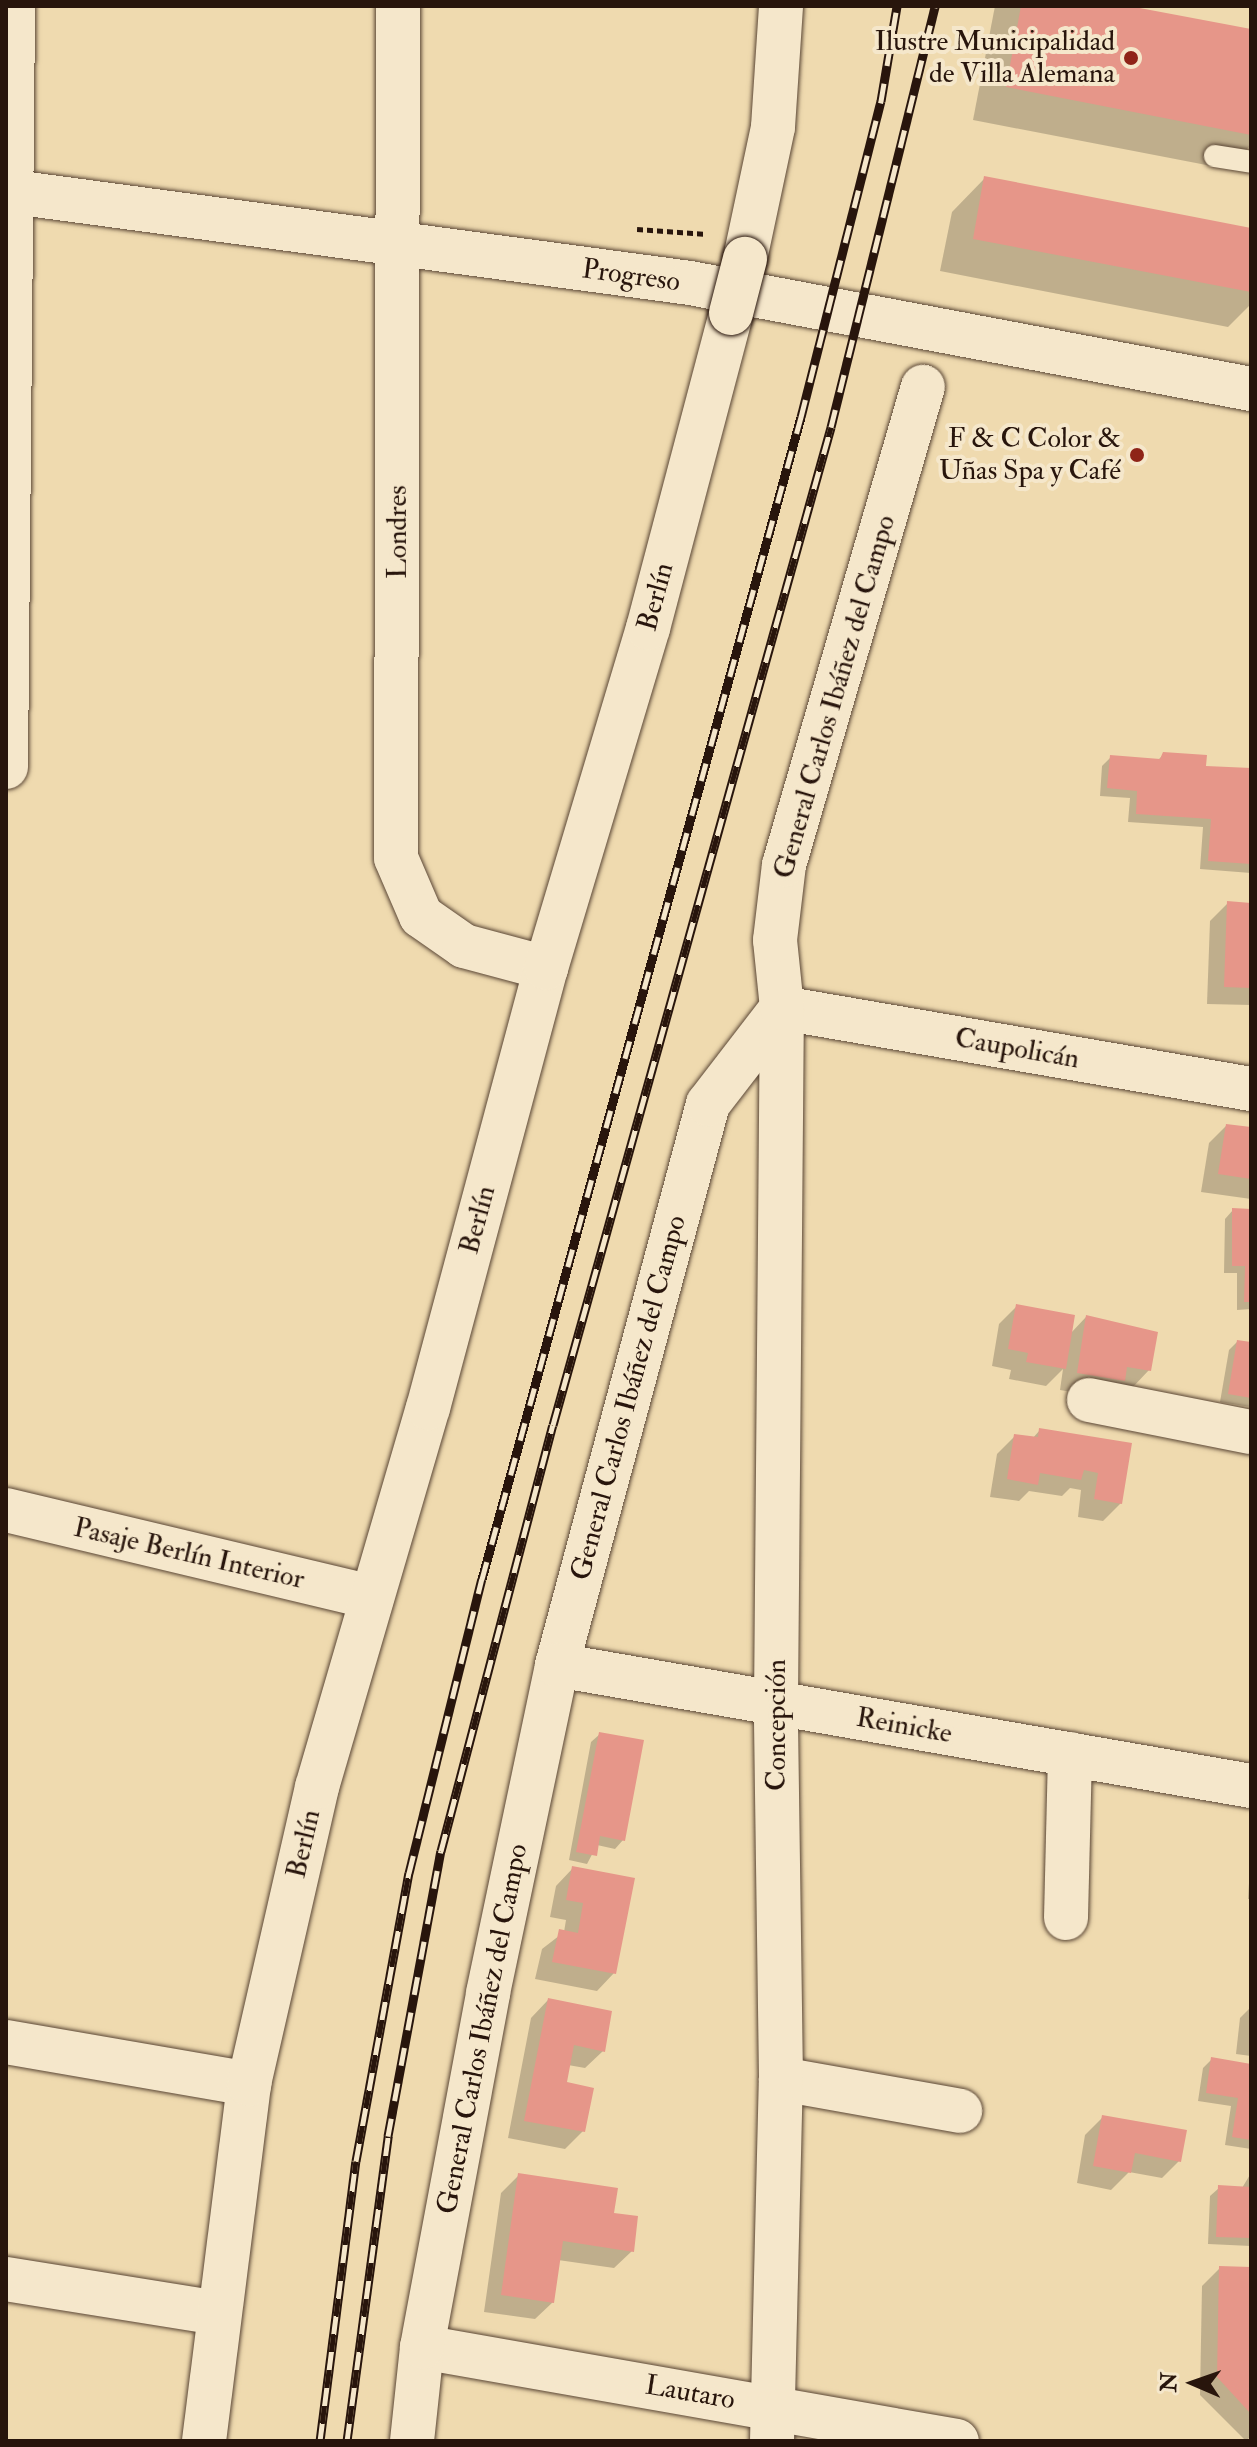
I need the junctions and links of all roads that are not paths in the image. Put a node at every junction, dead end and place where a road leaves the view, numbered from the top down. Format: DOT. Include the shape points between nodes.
graph roads {
  1 [pos="13,6"];
  2 [pos="398,6"];
  3 [pos="781,6"];
  4 [pos="1215,156"];
  5 [pos="1251,162"];
  6 [pos="10,192"];
  7 [pos="398,244"];
  8 [pos="923,387"];
  9 [pos="1251,389"];
  10 [pos="6,767"];
  11 [pos="546,968"];
  12 [pos="782,1008"];
  13 [pos="1251,1089"];
  14 [pos="1089,1400"];
  15 [pos="1251,1432"];
  16 [pos="6,1510"];
  17 [pos="372,1597"];
  18 [pos="557,1665"];
  19 [pos="776,1703"];
  20 [pos="1070,1754"];
  21 [pos="1251,1786"];
  22 [pos="1066,1918"];
  23 [pos="6,2042"];
  24 [pos="781,2079"];
  25 [pos="249,2084"];
  26 [pos="960,2111"];
  27 [pos="6,2279"];
  28 [pos="218,2313"];
  29 [pos="422,2347"];
  30 [pos="772,2424"];
  31 [pos="204,2441"];
  32 [pos="412,2441"];
  33 [pos="957,2441"];
  1 -- 6 [label="street"];
  2 -- 7 [label="street, Londres"];
  3 -- 11 [label="street, Berlín, bridge" via="773,127 745,259 648,628"];
  4 -- 5 [label="lane"];
  6 -- 7 [label="street, Progreso"];
  6 -- 10 [label="street"];
  7 -- 9 [label="street, Progreso" via="690,283"];
  7 -- 11 [label="street, Londres" via="396,858 421,916 464,946"];
  8 -- 12 [label="street, General Carlos Ibáñez del Campo" via="784,865 775,940"];
  11 -- 17 [label="street, Berlín"];
  12 -- 13 [label="street, Caupolicán"];
  12 -- 18 [label="street, General Carlos Ibáñez del Campo" via="708,1104"];
  12 -- 19 [label="street, Concepción"];
  14 -- 15 [label="street"];
  16 -- 17 [label="street, Pasaje Berlín Interior"];
  17 -- 25 [label="street, Berlín" via="317,1787"];
  18 -- 19 [label="street, Reinicke"];
  18 -- 29 [label="street, General Carlos Ibáñez del Campo"];
  19 -- 20 [label="street, Reinicke"];
  19 -- 24 [label="street, Concepción"];
  20 -- 21 [label="street, Reinicke"];
  20 -- 22 [label="street"];
  23 -- 25 [label="street"];
  24 -- 26 [label="street"];
  24 -- 30 [label="street, Concepción"];
  25 -- 28 [label="street, Berlín"];
  27 -- 28 [label="street"];
  28 -- 31 [label="street, Berlín"];
  29 -- 30 [label="street, Lautaro"];
  29 -- 32 [label="street, General Carlos Ibáñez del Campo"];
  30 -- 33 [label="street, Lautaro"];
}
